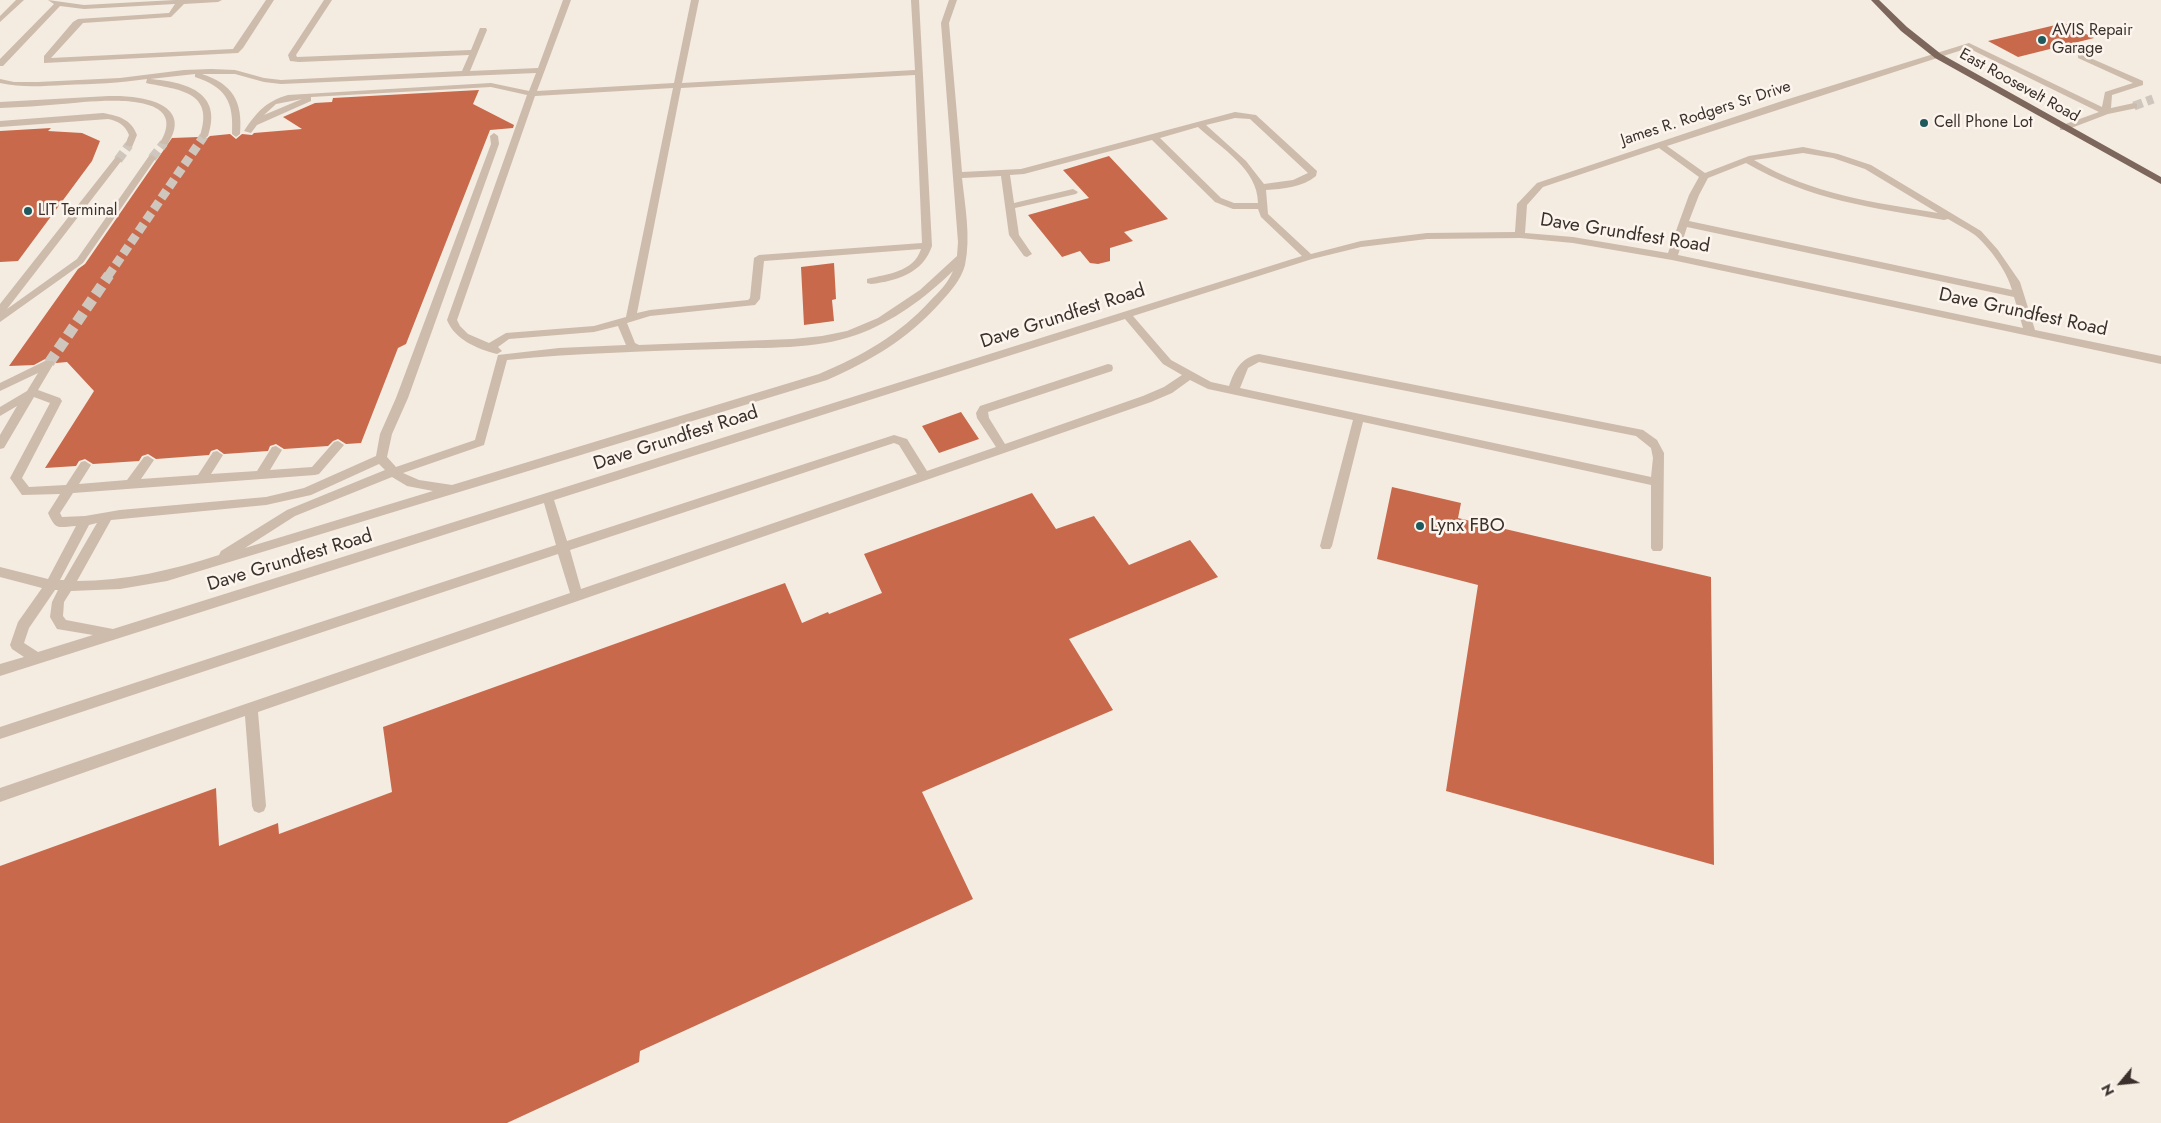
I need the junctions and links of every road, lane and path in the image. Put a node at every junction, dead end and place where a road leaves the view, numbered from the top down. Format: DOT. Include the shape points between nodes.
graph roads {
  1 [pos="20,0"];
  2 [pos="218,0"];
  3 [pos="270,0"];
  4 [pos="328,0"];
  5 [pos="567,0"];
  6 [pos="695,0"];
  7 [pos="915,0"];
  8 [pos="953,0"];
  9 [pos="1864,0"];
  10 [pos="1875,0"];
  11 [pos="1883,0"];
  12 [pos="182,1"];
  13 [pos="55,2"];
  14 [pos="0,20"];
  15 [pos="1904,29"];
  16 [pos="484,30"];
  17 [pos="474,52"];
  18 [pos="1938,56"];
  19 [pos="2081,56"];
  20 [pos="0,64"];
  21 [pos="541,70"];
  22 [pos="184,72"];
  23 [pos="919,72"];
  24 [pos="465,74"];
  25 [pos="124,80"];
  26 [pos="0,81"];
  27 [pos="678,86"];
  28 [pos="532,94"];
  29 [pos="0,105"];
  30 [pos="2134,106"];
  31 [pos="2106,112"];
  32 [pos="0,124"];
  33 [pos="1200,124"];
  34 [pos="2063,128"];
  35 [pos="248,131"];
  36 [pos="236,134"];
  37 [pos="204,136"];
  38 [pos="494,136"];
  39 [pos="1153,136"];
  40 [pos="164,143"];
  41 [pos="129,145"];
  42 [pos="1660,145"];
  43 [pos="152,158"];
  44 [pos="118,160"];
  45 [pos="1747,160"];
  46 [pos="1005,173"];
  47 [pos="958,175"];
  48 [pos="1704,176"];
  49 [pos="2161,181"];
  50 [pos="1261,187"];
  51 [pos="1073,192"];
  52 [pos="1010,206"];
  53 [pos="1261,206"];
  54 [pos="1954,219"];
  55 [pos="1684,223"];
  56 [pos="1520,235"];
  57 [pos="927,246"];
  58 [pos="1027,254"];
  59 [pos="961,256"];
  60 [pos="1309,257"];
  61 [pos="1672,257"];
  62 [pos="871,281"];
  63 [pos="2019,295"];
  64 [pos="0,311"];
  65 [pos="1127,315"];
  66 [pos="0,319"];
  67 [pos="626,319"];
  68 [pos="2030,332"];
  69 [pos="490,348"];
  70 [pos="639,349"];
  71 [pos="502,357"];
  72 [pos="2161,360"];
  73 [pos="1108,368"];
  74 [pos="1190,375"];
  75 [pos="0,386"];
  76 [pos="1234,391"];
  77 [pos="32,392"];
  78 [pos="0,412"];
  79 [pos="1358,418"];
  80 [pos="0,445"];
  81 [pos="338,445"];
  82 [pos="1003,449"];
  83 [pos="276,450"];
  84 [pos="217,454"];
  85 [pos="381,458"];
  86 [pos="148,460"];
  87 [pos="85,465"];
  88 [pos="392,472"];
  89 [pos="262,475"];
  90 [pos="924,476"];
  91 [pos="202,479"];
  92 [pos="1657,482"];
  93 [pos="131,484"];
  94 [pos="70,489"];
  95 [pos="454,490"];
  96 [pos="548,498"];
  97 [pos="107,517"];
  98 [pos="85,521"];
  99 [pos="1326,546"];
  100 [pos="562,547"];
  101 [pos="1657,548"];
  102 [pos="210,563"];
  103 [pos="2,575"];
  104 [pos="51,585"];
  105 [pos="67,586"];
  106 [pos="577,596"];
  107 [pos="117,634"];
  108 [pos="36,658"];
  109 [pos="0,670"];
  110 [pos="251,708"];
  111 [pos="0,733"];
  112 [pos="0,795"];
  113 [pos="259,806"];
  1 -- 14 [label="street"];
  2 -- 12 [label="street"];
  3 -- 12 [label="street" via="235,51 47,61 81,21 171,14"];
  4 -- 17 [label="street" via="293,58"];
  5 -- 21 [label="street"];
  6 -- 27 [label="street"];
  7 -- 23 [label="street"];
  8 -- 47 [label="street" via="945,23"];
  9 -- 15 [label="main road"];
  10 -- 15 [label="main road, East Roosevelt Road"];
  11 -- 15 [label="main road"];
  12 -- 13 [label="street" via="84,7"];
  13 -- 20 [label="street"];
  15 -- 18 [label="main road, East Roosevelt Road"];
  16 -- 17 [label="street"];
  17 -- 24 [label="street"];
  18 -- 31 [label="street, James R. Rodgers Sr Drive" via="1969,45"];
  18 -- 34 [label="main road, East Roosevelt Road"];
  18 -- 42 [label="street, James R. Rodgers Sr Drive"];
  19 -- 31 [label="street" via="2140,83 2108,94"];
  21 -- 24 [label="street"];
  21 -- 28 [label="street"];
  22 -- 24 [label="street" via="235,72 281,82"];
  22 -- 25 [label="street"];
  22 -- 36 [label="street" via="220,84 232,97 238,119"];
  23 -- 27 [label="street"];
  23 -- 57 [label="street"];
  25 -- 26 [label="street" via="30,84"];
  25 -- 37 [label="street" via="157,82 186,89 199,96 210,112 210,124"];
  27 -- 28 [label="street"];
  27 -- 67 [label="street"];
  28 -- 35 [label="street" via="491,86 324,94 253,123"];
  28 -- 69 [label="street" via="452,320 453,327 460,334"];
  29 -- 40 [label="street" via="104,99 149,102 161,107 171,125 170,135"];
  30 -- 31 [label="street"];
  31 -- 34 [label="street"];
  32 -- 41 [label="street" via="103,116 125,122 131,128 133,135"];
  33 -- 39 [label="street"];
  33 -- 50 [label="street" via="1250,170"];
  33 -- 50 [label="street" via="1234,115 1248,115 1313,174 1279,186"];
  34 -- 49 [label="main road, East Roosevelt Road"];
  38 -- 85 [label="street" via="495,144 402,398 387,429"];
  39 -- 46 [label="street" via="1021,172"];
  39 -- 53 [label="street" via="1218,200 1233,206"];
  42 -- 48 [label="street"];
  42 -- 56 [label="street, James R. Rodgers Sr Drive" via="1540,185 1522,204"];
  43 -- 66 [label="street" via="80,261"];
  44 -- 64 [label="street"];
  45 -- 48 [label="street"];
  45 -- 54 [label="street" via="1801,188"];
  45 -- 54 [label="street" via="1803,150 1835,156 1868,167"];
  46 -- 47 [label="street"];
  46 -- 52 [label="street"];
  47 -- 59 [label="street" via="963,242"];
  48 -- 55 [label="street"];
  50 -- 53 [label="street"];
  51 -- 52 [label="street"];
  52 -- 58 [label="street" via="1014,235"];
  53 -- 60 [label="street" via="1264,215"];
  54 -- 63 [label="street" via="1978,233 1995,252 2015,282"];
  55 -- 61 [label="street"];
  55 -- 63 [label="street"];
  56 -- 60 [label="street, Dave Grundfest Road" via="1427,236 1361,244"];
  56 -- 61 [label="street, Dave Grundfest Road" via="1573,240"];
  57 -- 62 [label="street" via="926,253 913,268 890,278"];
  57 -- 67 [label="street" via="759,258 755,299 750,304 659,312"];
  59 -- 70 [label="street" via="941,278 902,308 869,326 838,337 765,344"];
  59 -- 95 [label="street" via="956,275 918,320 885,348 858,362 823,377"];
  60 -- 65 [label="street, Dave Grundfest Road"];
  61 -- 68 [label="street, Dave Grundfest Road"];
  63 -- 68 [label="street"];
  65 -- 74 [label="street" via="1167,362"];
  65 -- 96 [label="street, Dave Grundfest Road"];
  67 -- 69 [label="street" via="594,329 506,336"];
  67 -- 70 [label="street" via="630,345"];
  68 -- 72 [label="street, Dave Grundfest Road"];
  69 -- 71 [label="street"];
  70 -- 71 [label="street"];
  71 -- 88 [label="street" via="480,442"];
  73 -- 82 [label="street" via="984,409 983,418"];
  74 -- 76 [label="street" via="1208,385"];
  74 -- 82 [label="street" via="1155,396"];
  75 -- 77 [label="street" via="49,363"];
  76 -- 79 [label="street"];
  76 -- 92 [label="street" via="1245,363 1250,358 1259,358 1639,433 1652,439 1658,448"];
  77 -- 78 [label="street"];
  77 -- 80 [label="street"];
  77 -- 94 [label="street" via="56,401 16,478 26,492"];
  79 -- 92 [label="street"];
  79 -- 99 [label="street"];
  81 -- 89 [label="street" via="315,471"];
  82 -- 90 [label="street"];
  83 -- 89 [label="street"];
  84 -- 91 [label="street"];
  85 -- 88 [label="street"];
  85 -- 97 [label="street" via="307,492 266,501"];
  86 -- 93 [label="street"];
  87 -- 94 [label="street"];
  88 -- 95 [label="street" via="413,483"];
  88 -- 102 [label="street" via="291,513"];
  89 -- 91 [label="street"];
  90 -- 100 [label="street" via="904,442 890,440"];
  90 -- 106 [label="street"];
  91 -- 93 [label="street"];
  92 -- 101 [label="street"];
  93 -- 94 [label="street"];
  94 -- 98 [label="street" via="54,513 58,522"];
  95 -- 102 [label="street"];
  96 -- 100 [label="street"];
  96 -- 107 [label="street, Dave Grundfest Road"];
  97 -- 98 [label="street"];
  97 -- 105 [label="street"];
  98 -- 104 [label="street"];
  100 -- 106 [label="street"];
  100 -- 111 [label="street"];
  102 -- 105 [label="street" via="132,583"];
  103 -- 104 [label="street"];
  104 -- 105 [label="street"];
  104 -- 108 [label="street" via="23,626 17,645"];
  105 -- 107 [label="street" via="58,602 56,617 62,625"];
  106 -- 110 [label="street"];
  107 -- 108 [label="street, Dave Grundfest Road"];
  108 -- 109 [label="street, Dave Grundfest Road"];
  110 -- 112 [label="street"];
  110 -- 113 [label="street"];
}
